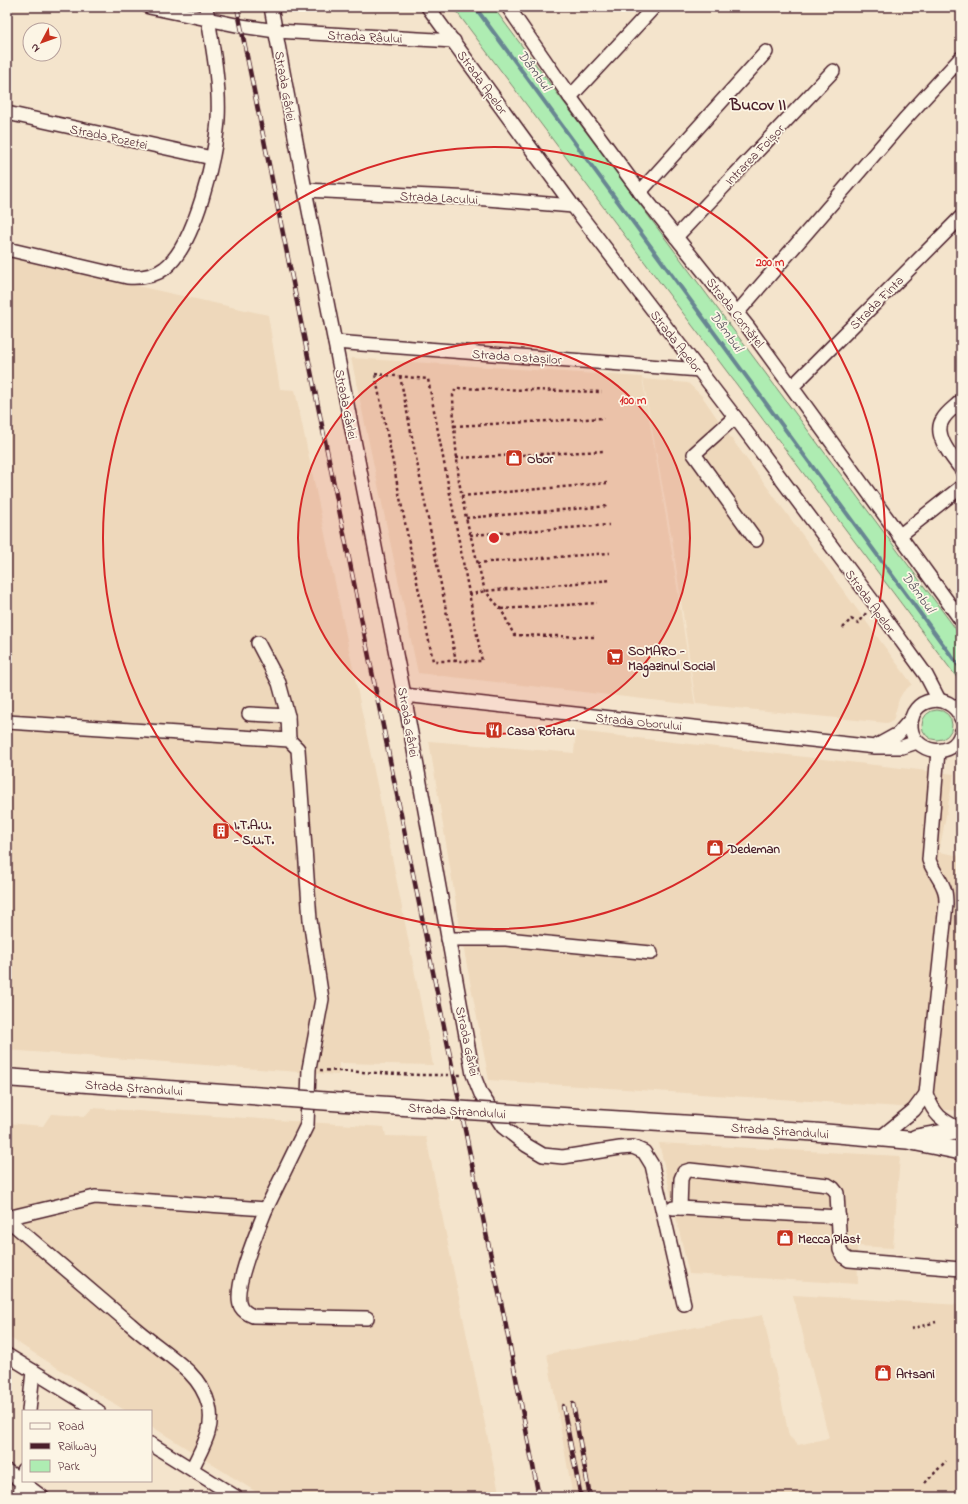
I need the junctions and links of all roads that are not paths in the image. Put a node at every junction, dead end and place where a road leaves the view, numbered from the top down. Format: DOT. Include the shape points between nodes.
graph roads {
  1 [pos="149,7"];
  2 [pos="272,7"];
  3 [pos="428,7"];
  4 [pos="508,7"];
  5 [pos="654,7"];
  6 [pos="207,13"];
  7 [pos="276,31"];
  8 [pos="454,41"];
  9 [pos="766,52"];
  10 [pos="961,58"];
  11 [pos="833,71"];
  12 [pos="570,97"];
  13 [pos="7,114"];
  14 [pos="212,158"];
  15 [pos="305,190"];
  16 [pos="640,192"];
  17 [pos="573,206"];
  18 [pos="961,217"];
  19 [pos="676,237"];
  20 [pos="7,249"];
  21 [pos="737,313"];
  22 [pos="335,342"];
  23 [pos="700,370"];
  24 [pos="792,387"];
  25 [pos="961,402"];
  26 [pos="735,416"];
  27 [pos="961,469"];
  28 [pos="961,487"];
  29 [pos="899,536"];
  30 [pos="756,540"];
  31 [pos="961,620"];
  32 [pos="258,643"];
  33 [pos="926,675"];
  34 [pos="404,695"];
  35 [pos="940,700"];
  36 [pos="922,704"];
  37 [pos="249,714"];
  38 [pos="288,716"];
  39 [pos="912,718"];
  40 [pos="961,718"];
  41 [pos="7,722"];
  42 [pos="961,736"];
  43 [pos="289,740"];
  44 [pos="917,742"];
  45 [pos="875,747"];
  46 [pos="949,750"];
  47 [pos="448,939"];
  48 [pos="651,953"];
  49 [pos="9,1078"];
  50 [pos="926,1094"];
  51 [pos="961,1130"];
  52 [pos="880,1138"];
  53 [pos="907,1140"];
  54 [pos="961,1152"];
  55 [pos="680,1208"];
  56 [pos="266,1209"];
  57 [pos="662,1210"];
  58 [pos="839,1217"];
  59 [pos="7,1219"];
  60 [pos="961,1269"];
  61 [pos="684,1304"];
  62 [pos="367,1318"];
  63 [pos="7,1355"];
  64 [pos="33,1371"];
  65 [pos="29,1410"];
  66 [pos="96,1410"];
  67 [pos="152,1445"];
  68 [pos="192,1469"];
  69 [pos="7,1471"];
  70 [pos="22,1476"];
  71 [pos="7,1480"];
  72 [pos="28,1482"];
  73 [pos="20,1497"];
  74 [pos="42,1497"];
  75 [pos="236,1497"];
  1 -- 6 [label="street, Strada Râului"];
  2 -- 7 [label="street, Strada Gârlei"];
  3 -- 8 [label="street, Strada Apelor"];
  4 -- 12 [label="street, Strada Cornățel"];
  5 -- 12 [label="street"];
  6 -- 7 [label="street, Strada Râului"];
  6 -- 14 [label="street" via="218,100"];
  7 -- 8 [label="street, Strada Râului"];
  7 -- 15 [label="street, Strada Gârlei"];
  8 -- 17 [label="street, Strada Apelor"];
  9 -- 16 [label="street"];
  10 -- 21 [label="street"];
  11 -- 19 [label="street, Intrarea Foișor"];
  12 -- 16 [label="street, Strada Cornățel"];
  13 -- 14 [label="street, Strada Rozetei"];
  14 -- 20 [label="street" via="193,226 179,251 165,268 148,276 127,277"];
  15 -- 17 [label="street, Strada Lacului" via="474,198"];
  15 -- 22 [label="street, Strada Gârlei"];
  16 -- 19 [label="street, Strada Cornățel"];
  17 -- 23 [label="street, Strada Apelor"];
  18 -- 24 [label="street, Strada Finta"];
  19 -- 21 [label="street, Strada Cornățel"];
  21 -- 24 [label="street, Strada Cornățel"];
  22 -- 23 [label="street, Strada Ostașilor"];
  22 -- 34 [label="street, Strada Gârlei"];
  23 -- 26 [label="street, Strada Apelor"];
  24 -- 29 [label="street, Strada Cornățel"];
  25 -- 27 [label="street" via="942,419 940,429 942,440"];
  26 -- 30 [label="street" via="694,454"];
  26 -- 33 [label="street, Strada Apelor"];
  28 -- 29 [label="street"];
  29 -- 31 [label="street, Strada Cornățel"];
  32 -- 38 [label="street" via="279,683"];
  33 -- 35 [label="street, Strada Apelor"];
  33 -- 36 [label="street"];
  34 -- 45 [label="street, Strada Oborului"];
  34 -- 47 [label="street, Strada Gârlei"];
  35 -- 36 [label="street"];
  35 -- 40 [label="street" via="954,706"];
  36 -- 39 [label="street"];
  37 -- 38 [label="street"];
  38 -- 43 [label="street"];
  39 -- 44 [label="street" via="911,726"];
  39 -- 45 [label="street" via="898,734"];
  41 -- 43 [label="street"];
  42 -- 46 [label="street"];
  43 -- 56 [label="street" via="298,749 310,920 322,999 309,1069 307,1125"];
  44 -- 45 [label="street, Strada Oborului" via="902,746"];
  44 -- 46 [label="street" via="930,750"];
  46 -- 50 [label="street" via="929,860 942,884 946,904"];
  47 -- 48 [label="street" via="506,939"];
  47 -- 57 [label="street, Strada Gârlei" via="473,1074 481,1094 503,1127 543,1155 563,1157 633,1147 644,1152 652,1165"];
  49 -- 52 [label="main road, Strada Ștrandului, bridge"];
  50 -- 51 [label="street" via="932,1109 941,1120"];
  50 -- 52 [label="street" via="914,1110"];
  51 -- 53 [label="main road, Strada Ștrandului"];
  52 -- 53 [label="main road, Strada Ștrandului"];
  53 -- 54 [label="main road, Strada Ștrandului"];
  55 -- 57 [label="street"];
  55 -- 58 [label="street"];
  55 -- 58 [label="street" via="681,1179 684,1172 690,1170 828,1185 837,1193"];
  56 -- 59 [label="street" via="95,1197"];
  56 -- 62 [label="street" via="249,1253 238,1292 240,1307 253,1316"];
  57 -- 61 [label="street, Strada Gârlei"];
  58 -- 60 [label="street" via="840,1250 848,1260"];
  59 -- 68 [label="street" via="179,1364 198,1383 209,1405 211,1423"];
  63 -- 64 [label="street"];
  64 -- 65 [label="street"];
  64 -- 66 [label="street"];
  67 -- 68 [label="street"];
  68 -- 75 [label="street"];
  69 -- 70 [label="street"];
  70 -- 71 [label="street"];
  70 -- 73 [label="street"];
  72 -- 74 [label="street"];
}
